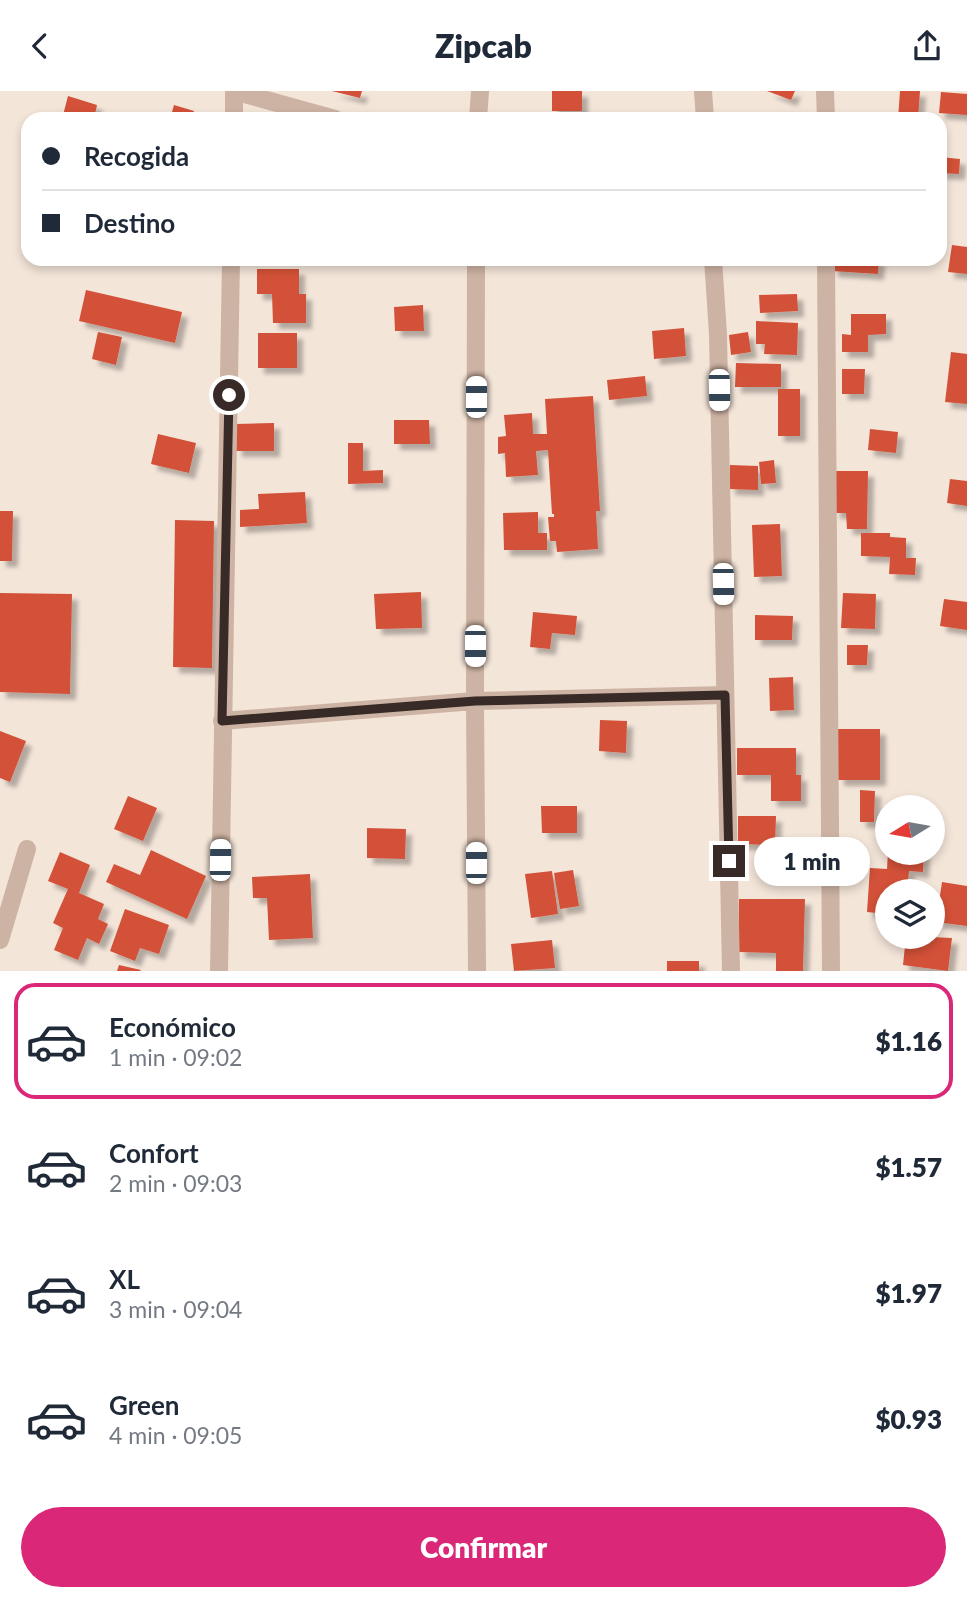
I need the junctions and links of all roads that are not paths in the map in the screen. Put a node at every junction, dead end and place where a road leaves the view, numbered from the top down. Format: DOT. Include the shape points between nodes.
graph roads {
  1 [pos="234,91"];
  2 [pos="480,91"];
  3 [pos="703,91"];
  4 [pos="825,91"];
  5 [pos="234,112"];
  6 [pos="310,112"];
  7 [pos="478,112"];
  8 [pos="704,112"];
  9 [pos="826,112"];
  10 [pos="231,266"];
  11 [pos="476,266"];
  12 [pos="713,266"];
  13 [pos="826,266"];
  14 [pos="725,695"];
  15 [pos="475,701"];
  16 [pos="222,721"];
  17 [pos="27,849"];
  18 [pos="0,940"];
  19 [pos="219,971"];
  20 [pos="477,971"];
  21 [pos="731,971"];
  22 [pos="832,971"];
  1 -- 5 [label="street"];
  1 -- 6 [label="street"];
  2 -- 7 [label="street"];
  3 -- 8 [label="street"];
  4 -- 9 [label="street"];
  10 -- 16 [label="street"];
  11 -- 15 [label="street"];
  12 -- 14 [label="street"];
  13 -- 22 [label="street"];
  14 -- 15 [label="street"];
  14 -- 21 [label="street"];
  15 -- 16 [label="street"];
  15 -- 20 [label="street"];
  16 -- 19 [label="street"];
  17 -- 18 [label="street"];
}
